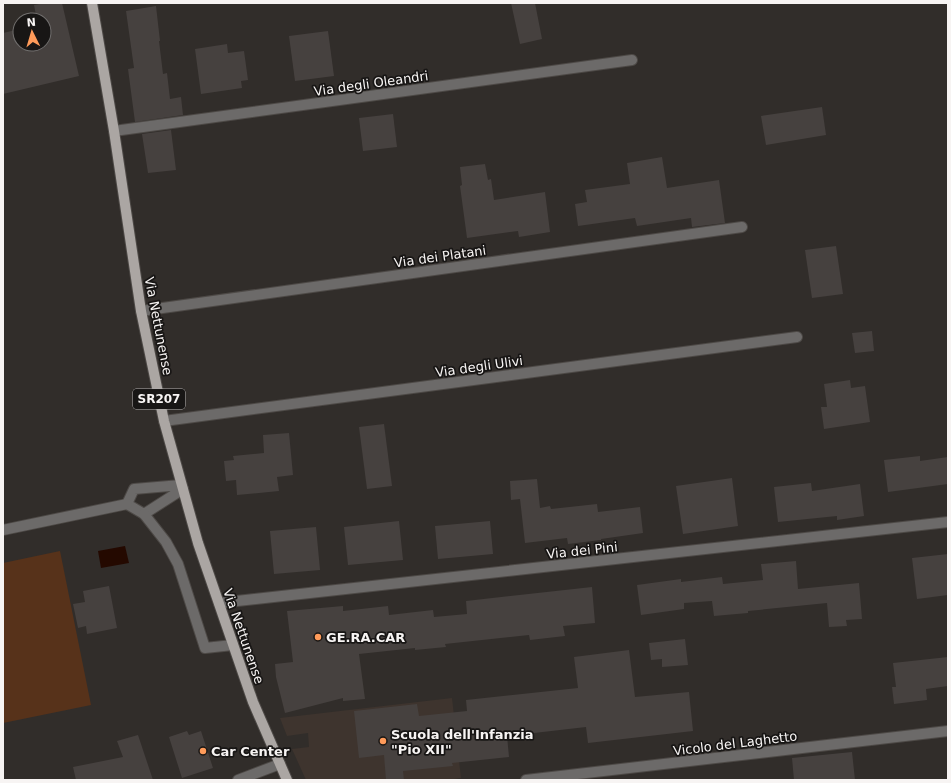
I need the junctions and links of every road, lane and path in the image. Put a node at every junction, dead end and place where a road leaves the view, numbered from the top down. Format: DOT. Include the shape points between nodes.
graph roads {
  1 [pos="92,3"];
  2 [pos="632,60"];
  3 [pos="114,131"];
  4 [pos="742,227"];
  5 [pos="141,311"];
  6 [pos="797,337"];
  7 [pos="164,421"];
  8 [pos="182,487"];
  9 [pos="127,504"];
  10 [pos="144,514"];
  11 [pos="948,522"];
  12 [pos="3,530"];
  13 [pos="219,604"];
  14 [pos="233,645"];
  15 [pos="948,731"];
  16 [pos="280,764"];
  17 [pos="238,780"];
  18 [pos="287,780"];
  19 [pos="526,780"];
  1 -- 3 [label="main road, Via Nettunense / SR207"];
  2 -- 3 [label="street, Via degli Oleandri"];
  3 -- 5 [label="main road, Via Nettunense / SR207"];
  4 -- 5 [label="street, Via dei Platani"];
  5 -- 7 [label="main road, Via Nettunense / SR207"];
  6 -- 7 [label="street, Via degli Ulivi"];
  7 -- 8 [label="main road, Via Nettunense / SR207"];
  8 -- 9 [label="street" via="134,489"];
  8 -- 10 [label="street"];
  8 -- 13 [label="main road, Via Nettunense / SR207"];
  9 -- 10 [label="street"];
  9 -- 12 [label="street"];
  10 -- 14 [label="street" via="166,542 178,564 205,648"];
  11 -- 13 [label="street, Via dei Pini"];
  13 -- 14 [label="main road, Via Nettunense / SR207"];
  14 -- 16 [label="main road, Via Nettunense / SR207" via="253,702"];
  15 -- 19 [label="street, Vicolo del Laghetto"];
  16 -- 17 [label="street"];
  16 -- 18 [label="main road, Via Nettunense / SR207"];
}
